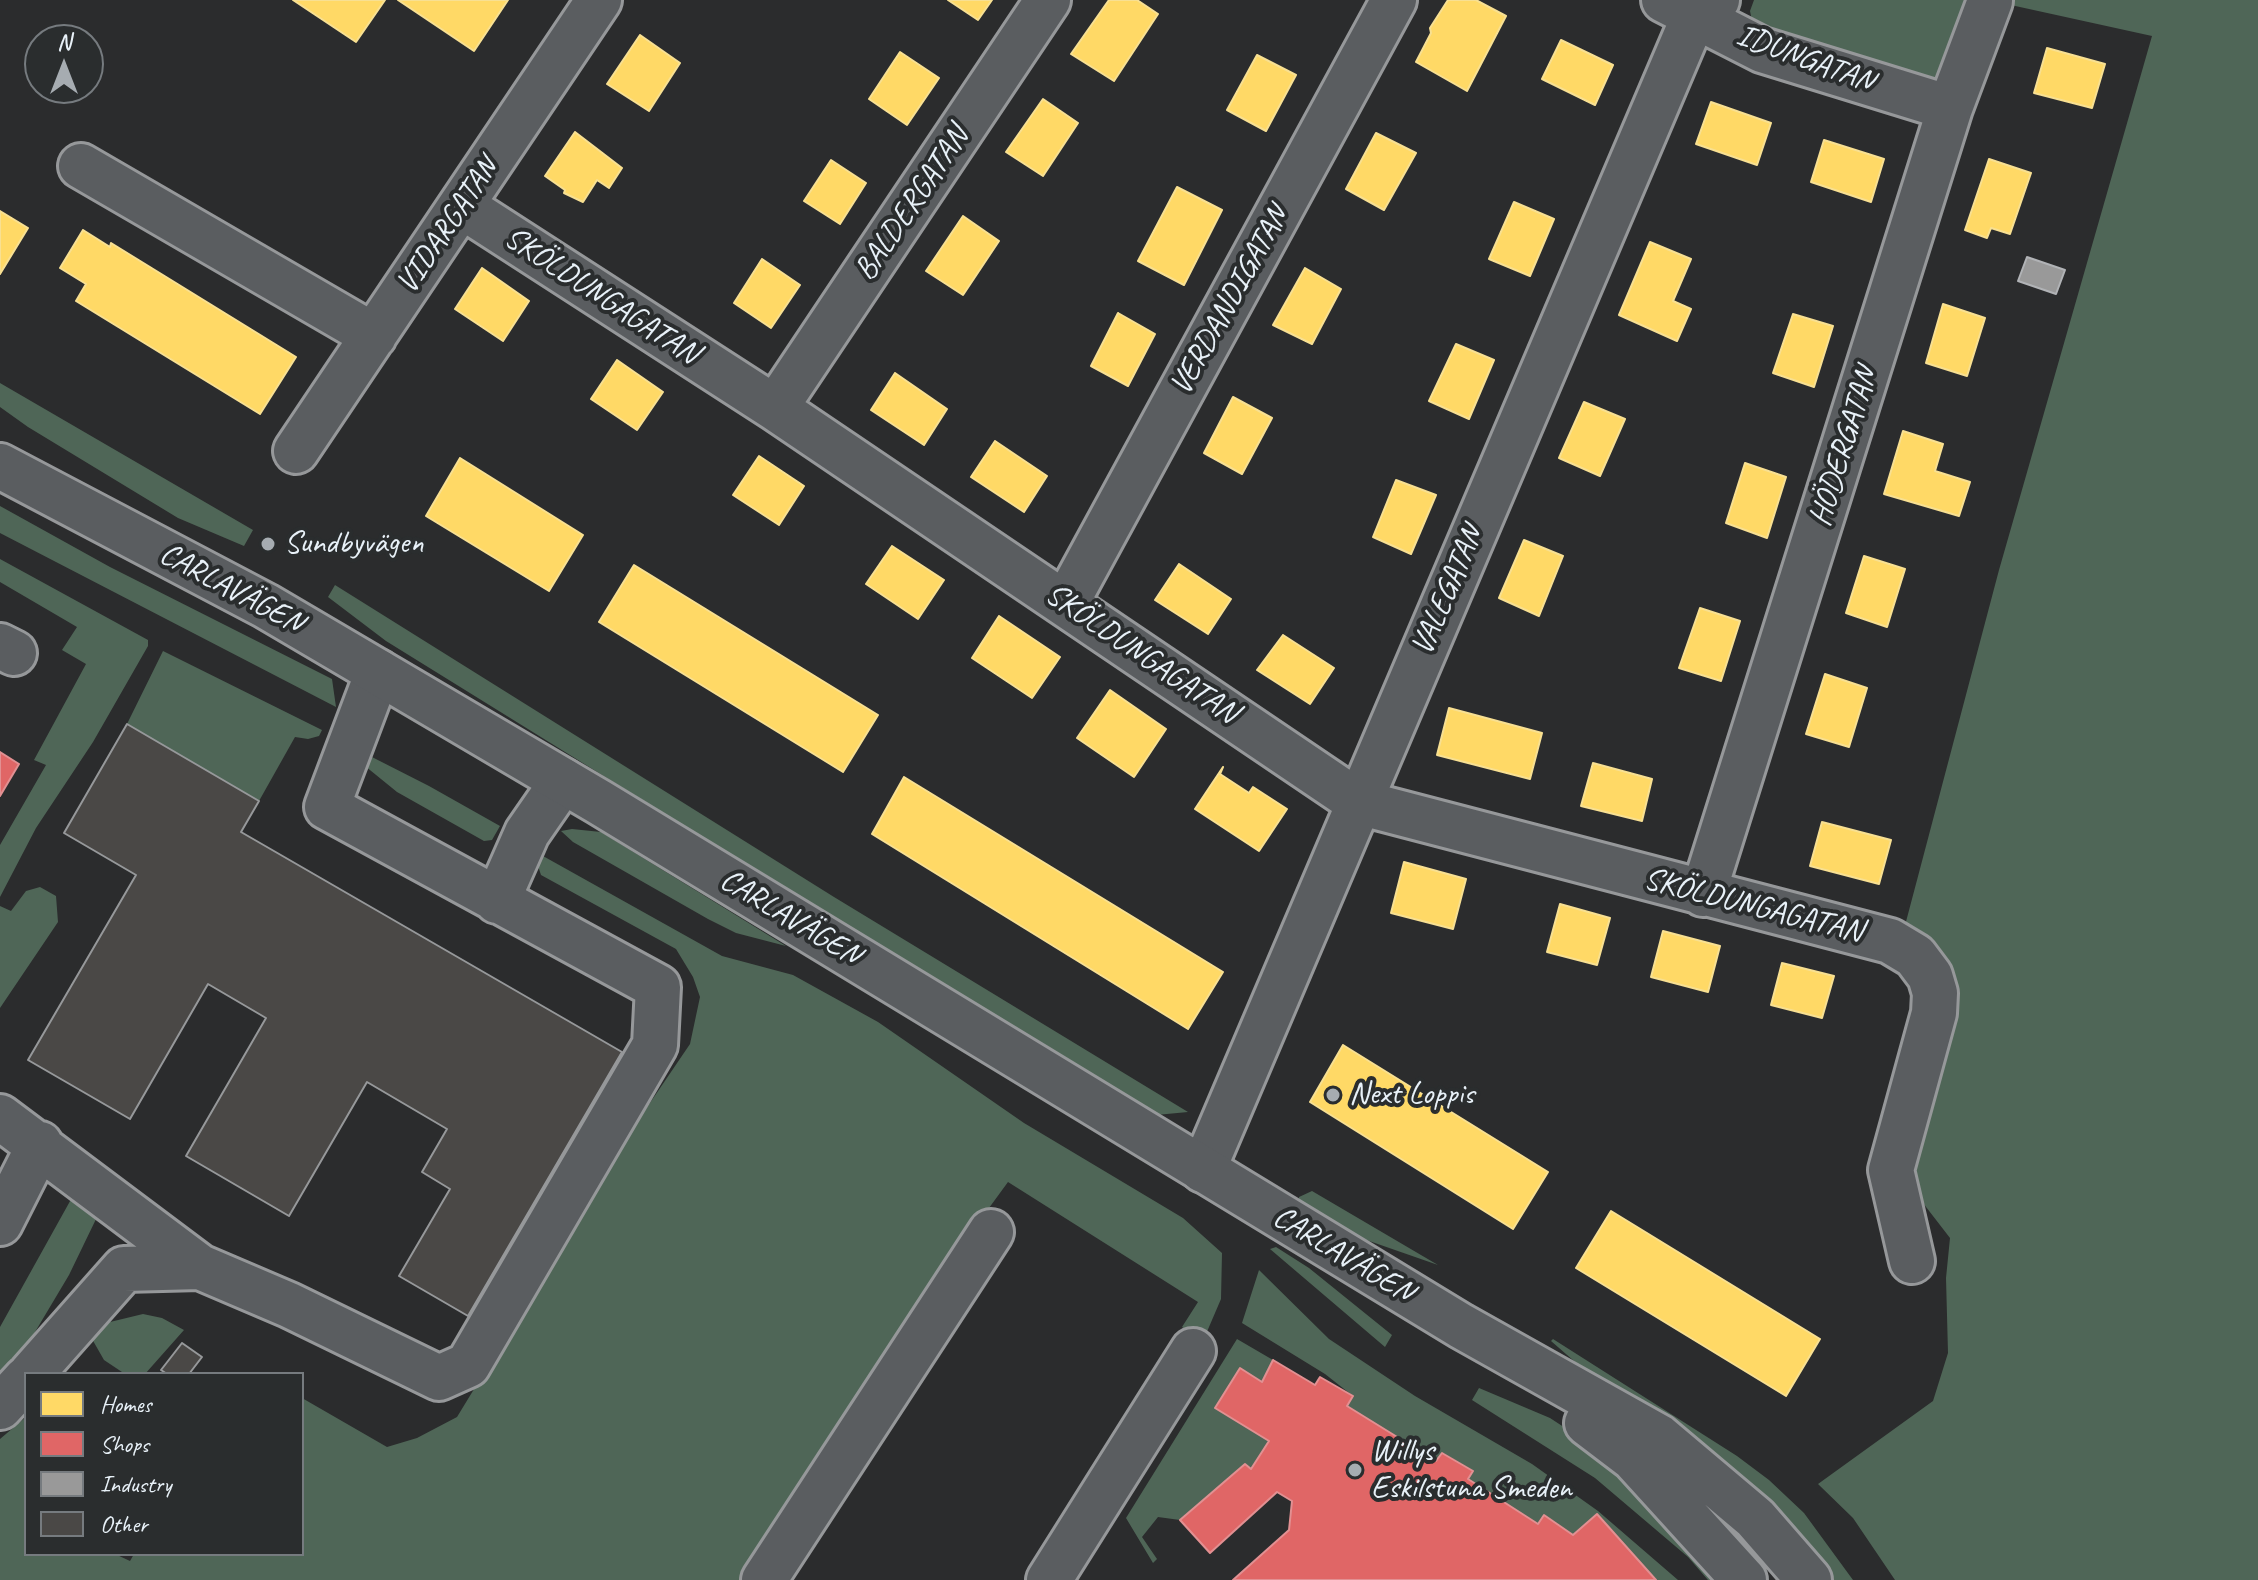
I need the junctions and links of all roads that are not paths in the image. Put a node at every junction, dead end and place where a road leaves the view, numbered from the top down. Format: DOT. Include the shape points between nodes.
graph roads {
  1 [pos="599,0"];
  2 [pos="1048,0"];
  3 [pos="1394,0"];
  4 [pos="1990,1"];
  5 [pos="1692,5"];
  6 [pos="1950,108"];
  7 [pos="81,166"];
  8 [pos="462,206"];
  9 [pos="374,336"];
  10 [pos="775,408"];
  11 [pos="0,438"];
  12 [pos="296,451"];
  13 [pos="0,466"];
  14 [pos="110,524"];
  15 [pos="1066,603"];
  16 [pos="378,672"];
  17 [pos="563,781"];
  18 [pos="1358,802"];
  19 [pos="1703,894"];
  20 [pos="497,901"];
  21 [pos="0,1117"];
  22 [pos="40,1144"];
  23 [pos="1203,1170"];
  24 [pos="0,1223"];
  25 [pos="991,1232"];
  26 [pos="1912,1261"];
  27 [pos="200,1267"];
  28 [pos="1461,1326"];
  29 [pos="1193,1351"];
  30 [pos="33,1372"];
  31 [pos="24,1381"];
  32 [pos="0,1407"];
  33 [pos="764,1580"];
  34 [pos="1049,1580"];
  35 [pos="1744,1580"];
  36 [pos="1809,1580"];
  1 -- 8 [label="street, VIDARGATAN"];
  2 -- 10 [label="street, BALDERGATAN"];
  3 -- 15 [label="street, VERDANDIGATAN"];
  4 -- 6 [label="street, HÖDERGATAN"];
  5 -- 6 [label="street, IDUNGATAN" via="1762,50"];
  5 -- 18 [label="street, VALEGATAN"];
  6 -- 19 [label="street, HÖDERGATAN"];
  7 -- 9 [label="street"];
  8 -- 9 [label="street, VIDARGATAN"];
  8 -- 10 [label="street, SKÖLDUNGAGATAN"];
  9 -- 12 [label="street, VIDARGATAN"];
  10 -- 15 [label="street, SKÖLDUNGAGATAN"];
  11 -- 14 [label="street, CARLAVÄGEN"];
  13 -- 14 [label="street, CARLAVÄGEN"];
  14 -- 16 [label="street, CARLAVÄGEN"];
  15 -- 18 [label="street, SKÖLDUNGAGATAN"];
  16 -- 17 [label="street, CARLAVÄGEN"];
  16 -- 20 [label="street" via="327,807"];
  17 -- 20 [label="street" via="527,833"];
  17 -- 23 [label="street, CARLAVÄGEN"];
  18 -- 19 [label="street, SKÖLDUNGAGATAN"];
  18 -- 23 [label="street, VALEGATAN"];
  19 -- 26 [label="street, SKÖLDUNGAGATAN" via="1890,941 1924,966 1935,993 1934,1013 1891,1170"];
  20 -- 27 [label="street" via="658,987 655,1045 468,1365 439,1378"];
  21 -- 22 [label="street"];
  22 -- 24 [label="street"];
  22 -- 27 [label="street"];
  23 -- 28 [label="street, CARLAVÄGEN"];
  25 -- 33 [label="street"];
  27 -- 30 [label="street" via="124,1269"];
  28 -- 35 [label="street, CARLAVÄGEN" via="1633,1458"];
  28 -- 36 [label="street, CARLAVÄGEN" via="1659,1437 1755,1518"];
  29 -- 34 [label="street"];
  31 -- 32 [label="street"];
}
